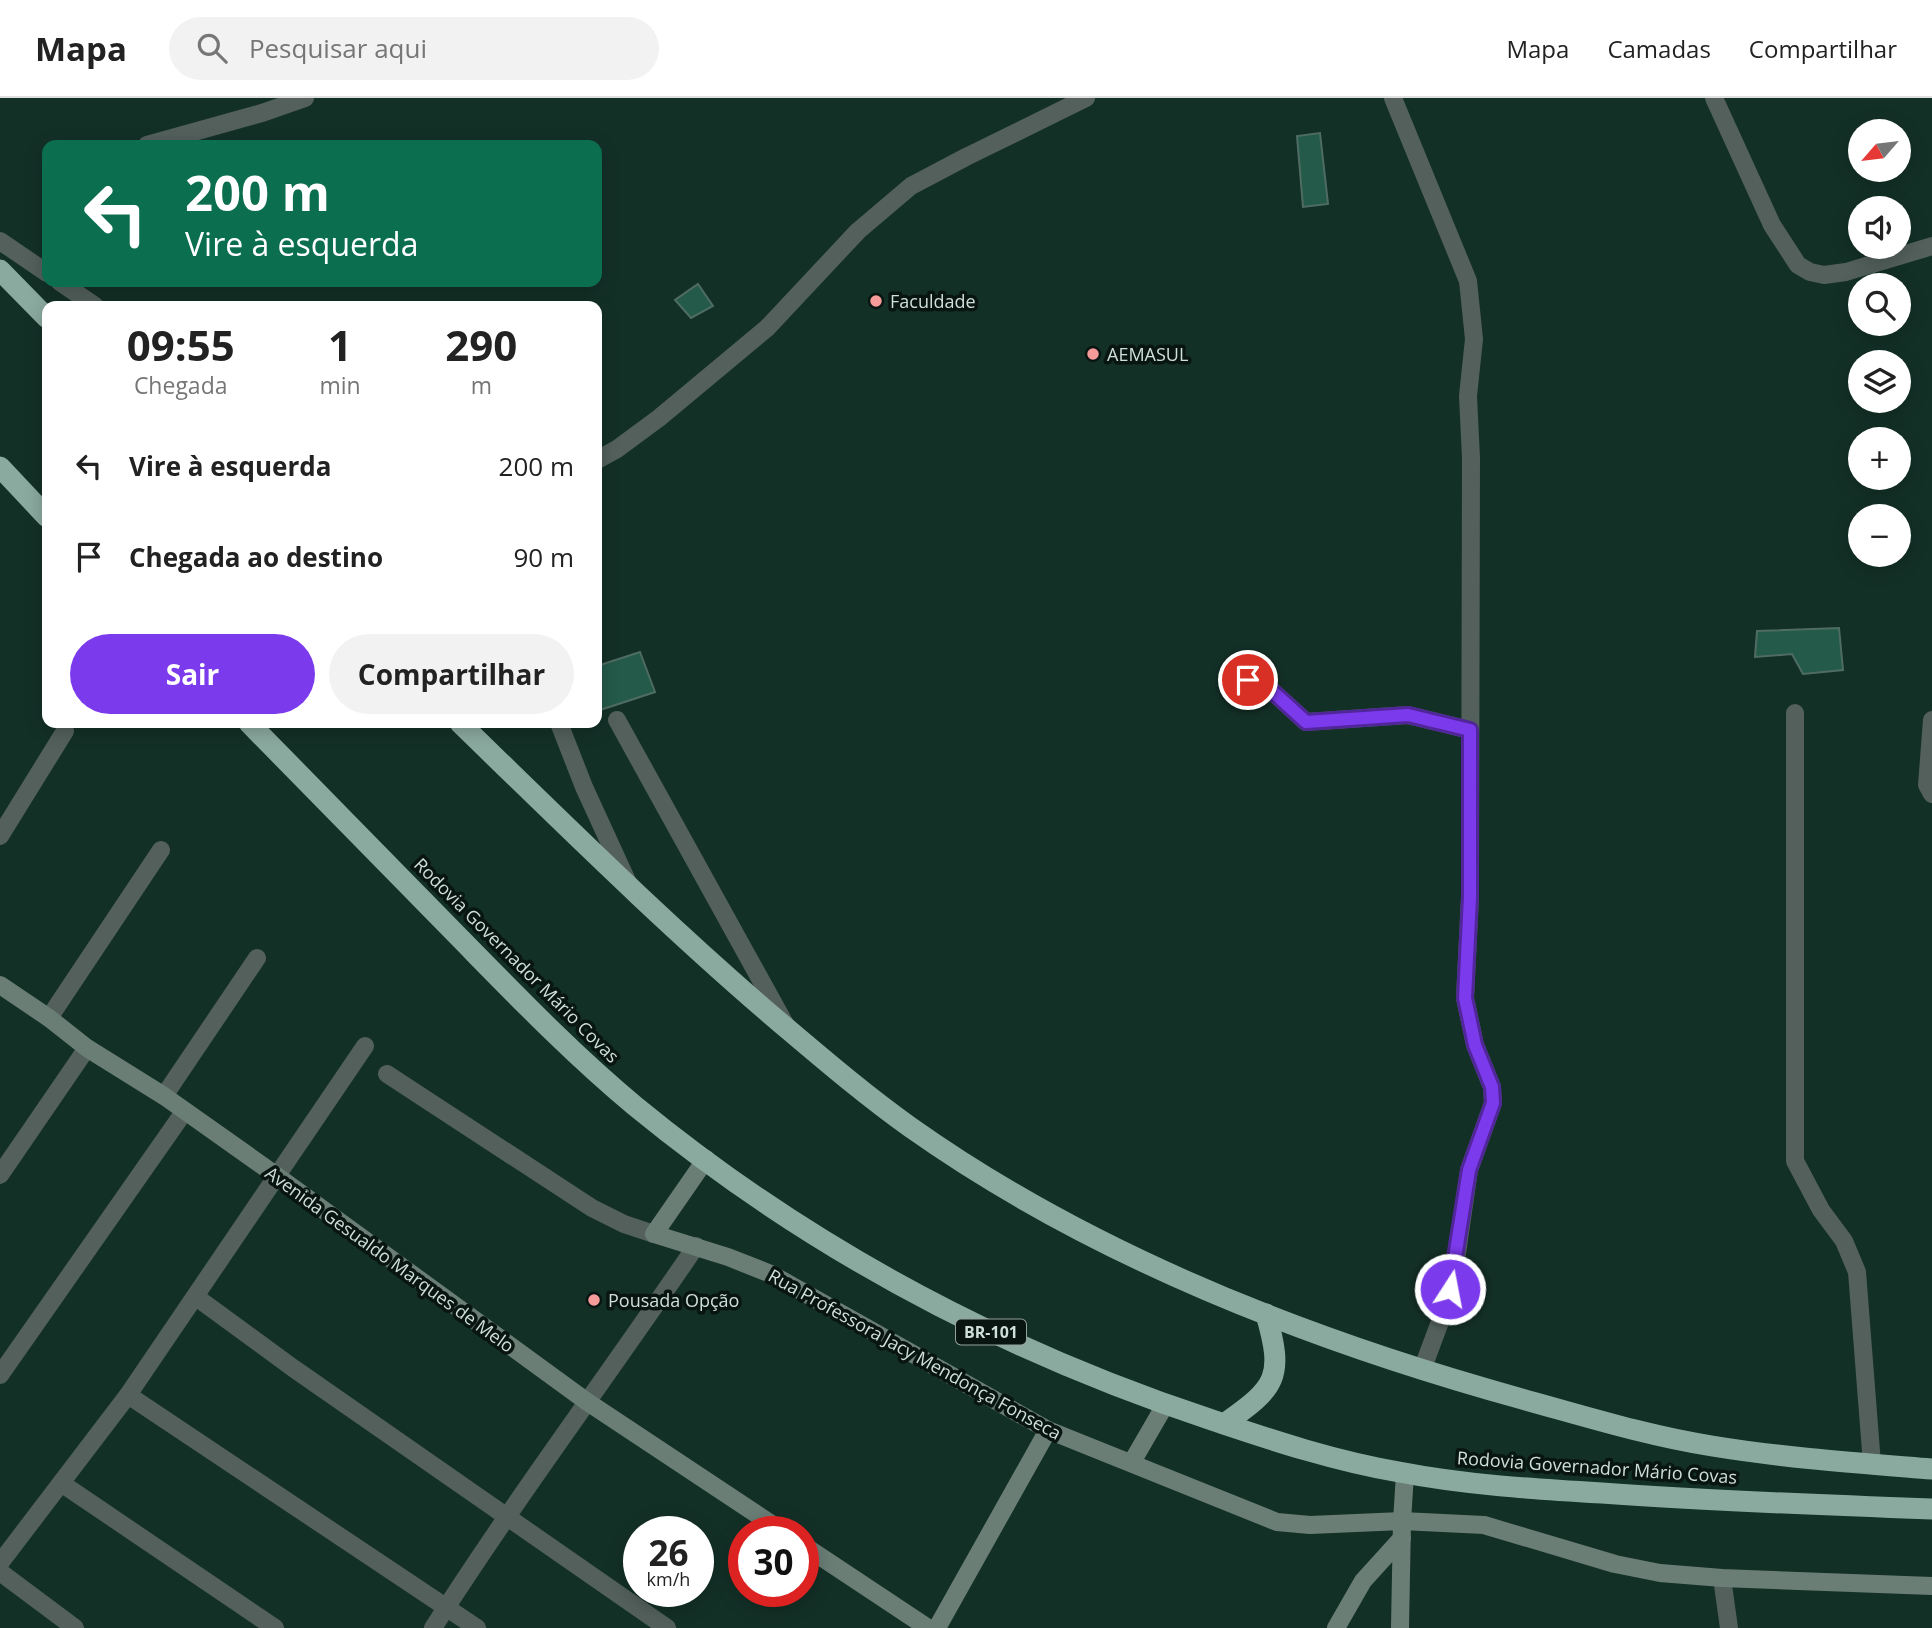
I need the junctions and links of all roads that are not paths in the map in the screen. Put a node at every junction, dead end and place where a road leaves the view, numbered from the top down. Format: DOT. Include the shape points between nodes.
graph roads {
  1 [pos="305,98"];
  2 [pos="1086,98"];
  3 [pos="1393,98"];
  4 [pos="1714,98"];
  5 [pos="166,140"];
  6 [pos="0,241"];
  7 [pos="1932,246"];
  8 [pos="42,264"];
  9 [pos="0,270"];
  10 [pos="67,287"];
  11 [pos="88,301"];
  12 [pos="42,312"];
  13 [pos="617,449"];
  14 [pos="602,457"];
  15 [pos="0,467"];
  16 [pos="602,468"];
  17 [pos="42,512"];
  18 [pos="1248,680"];
  19 [pos="1794,713"];
  20 [pos="1932,719"];
  21 [pos="617,720"];
  22 [pos="254,728"];
  23 [pos="465,728"];
  24 [pos="561,728"];
  25 [pos="1470,730"];
  26 [pos="65,731"];
  27 [pos="1932,794"];
  28 [pos="0,836"];
  29 [pos="161,850"];
  30 [pos="631,890"];
  31 [pos="257,958"];
  32 [pos="0,985"];
  33 [pos="49,1018"];
  34 [pos="789,1030"];
  35 [pos="365,1046"];
  36 [pos="87,1048"];
  37 [pos="387,1074"];
  38 [pos="164,1096"];
  39 [pos="184,1112"];
  40 [pos="706,1159"];
  41 [pos="0,1175"];
  42 [pos="277,1176"];
  43 [pos="654,1234"];
  44 [pos="696,1247"];
  45 [pos="196,1297"];
  46 [pos="1266,1314"];
  47 [pos="1422,1370"];
  48 [pos="0,1375"];
  49 [pos="128,1395"];
  50 [pos="586,1401"];
  51 [pos="1165,1405"];
  52 [pos="1224,1424"];
  53 [pos="1048,1430"];
  54 [pos="1132,1462"];
  55 [pos="1872,1464"];
  56 [pos="1932,1469"];
  57 [pos="1405,1474"];
  58 [pos="61,1483"];
  59 [pos="1932,1509"];
  60 [pos="759,1516"];
  61 [pos="508,1517"];
  62 [pos="1402,1529"];
  63 [pos="819,1556"];
  64 [pos="0,1563"];
  65 [pos="0,1572"];
  66 [pos="1722,1578"];
  67 [pos="1932,1586"];
  68 [pos="447,1606"];
  69 [pos="75,1628"];
  70 [pos="275,1628"];
  71 [pos="433,1628"];
  72 [pos="477,1628"];
  73 [pos="667,1628"];
  74 [pos="928,1628"];
  75 [pos="937,1628"];
  76 [pos="1336,1628"];
  77 [pos="1400,1628"];
  78 [pos="1729,1628"];
  1 -- 5 [label="street"];
  2 -- 13 [label="street" via="911,186 858,230 767,328"];
  3 -- 25 [label="street" via="1468,281 1473,310 1468,396"];
  4 -- 7 [label="street" via="1772,225 1798,265 1824,275 1846,272"];
  6 -- 8 [label="street"];
  9 -- 12 [label="highway"];
  10 -- 11 [label="street"];
  13 -- 14 [label="street"];
  13 -- 16 [label="street"];
  15 -- 17 [label="highway"];
  18 -- 25 [label="street" via="1272,691 1306,722 1408,715"];
  19 -- 55 [label="street" via="1795,1161 1844,1241 1857,1272"];
  20 -- 27 [label="street" via="1927,785"];
  21 -- 34 [label="street"];
  22 -- 40 [label="highway, Rodovia Governador Mário Covas / BR-101" via="551,1031 635,1106"];
  23 -- 30 [label="highway, Rodovia Governador Mário Covas"];
  24 -- 30 [label="street"];
  25 -- 47 [label="street" via="1465,998 1493,1103 1469,1170 1447,1303"];
  26 -- 28 [label="street"];
  29 -- 33 [label="street"];
  30 -- 34 [label="highway, Rodovia Governador Mário Covas"];
  31 -- 38 [label="street"];
  32 -- 33 [label="street, Avenida Gesualdo Marques de Melo"];
  33 -- 36 [label="street, Avenida Gesualdo Marques de Melo"];
  34 -- 46 [label="highway, Rodovia Governador Mário Covas" via="911,1127 1007,1189 1115,1247"];
  35 -- 42 [label="street"];
  36 -- 38 [label="street, Avenida Gesualdo Marques de Melo"];
  36 -- 41 [label="street"];
  37 -- 43 [label="street, Rua Professora Jacy Mendonça Fonseca" via="592,1208"];
  38 -- 39 [label="street, Avenida Gesualdo Marques de Melo"];
  39 -- 42 [label="street, Avenida Gesualdo Marques de Melo"];
  39 -- 48 [label="street"];
  40 -- 43 [label="street"];
  40 -- 51 [label="highway, Rodovia Governador Mário Covas / BR-101" via="764,1203 880,1275 1051,1360"];
  42 -- 45 [label="street"];
  42 -- 50 [label="street, Avenida Gesualdo Marques de Melo"];
  43 -- 44 [label="street, Rua Professora Jacy Mendonça Fonseca"];
  44 -- 50 [label="street"];
  44 -- 53 [label="street, Rua Professora Jacy Mendonça Fonseca" via="771,1274"];
  45 -- 49 [label="street"];
  45 -- 61 [label="street"];
  46 -- 47 [label="highway, Rodovia Governador Mário Covas"];
  46 -- 52 [label="highway" via="1275,1346 1273,1378 1265,1392"];
  47 -- 55 [label="highway, Rodovia Governador Mário Covas" via="1707,1446"];
  49 -- 58 [label="street"];
  49 -- 68 [label="street"];
  50 -- 60 [label="street, Avenida Gesualdo Marques de Melo"];
  50 -- 61 [label="street"];
  51 -- 52 [label="highway, Rodovia Governador Mário Covas / BR-101"];
  51 -- 54 [label="street"];
  52 -- 57 [label="highway, Rodovia Governador Mário Covas / BR-101" via="1324,1457"];
  53 -- 54 [label="street, Rua Professora Jacy Mendonça Fonseca"];
  53 -- 75 [label="street"];
  54 -- 62 [label="street, Rua Professora Jacy Mendonça Fonseca" via="1277,1522"];
  55 -- 56 [label="highway, Rodovia Governador Mário Covas"];
  57 -- 59 [label="highway, Rodovia Governador Mário Covas / BR-101" via="1581,1492"];
  57 -- 62 [label="street"];
  58 -- 64 [label="street"];
  58 -- 70 [label="street"];
  61 -- 68 [label="street"];
  61 -- 73 [label="street"];
  62 -- 66 [label="street, Rua Professora Jacy Mendonça Fonseca" via="1484,1525 1615,1564"];
  62 -- 76 [label="street" via="1363,1581"];
  62 -- 77 [label="street"];
  63 -- 74 [label="street"];
  65 -- 69 [label="street"];
  66 -- 67 [label="street, Rua Professora Jacy Mendonça Fonseca"];
  66 -- 78 [label="street"];
  68 -- 71 [label="street"];
  68 -- 72 [label="street"];
}
